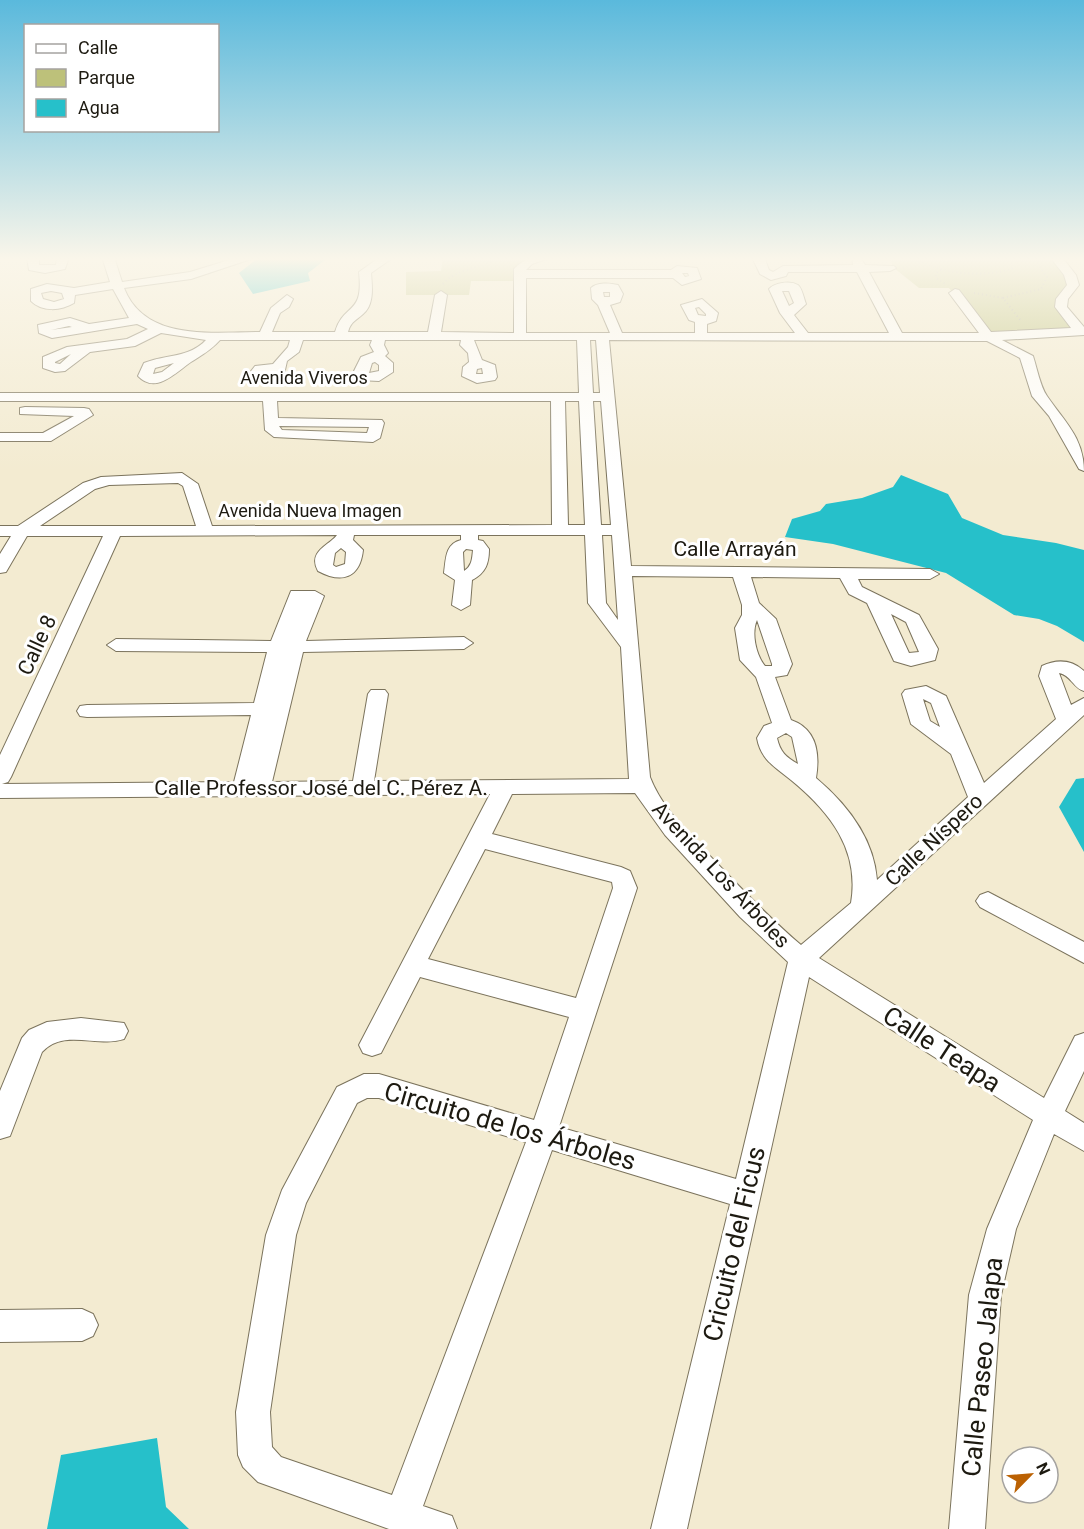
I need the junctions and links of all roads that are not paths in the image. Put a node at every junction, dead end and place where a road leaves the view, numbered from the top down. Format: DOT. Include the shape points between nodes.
graph roads {
  1 [pos="268,328"];
  2 [pos="342,328"];
  3 [pos="435,328"];
  4 [pos="514,328"];
  5 [pos="613,328"];
  6 [pos="700,328"];
  7 [pos="798,328"];
  8 [pos="893,328"];
  9 [pos="980,328"];
  10 [pos="159,329"];
  11 [pos="1082,331"];
  12 [pos="583,336"];
  13 [pos="610,336"];
  14 [pos="216,337"];
  15 [pos="264,337"];
  16 [pos="297,337"];
  17 [pos="340,337"];
  18 [pos="379,337"];
  19 [pos="434,337"];
  20 [pos="468,337"];
  21 [pos="513,337"];
  22 [pos="698,337"];
  23 [pos="986,337"];
  24 [pos="805,338"];
  25 [pos="898,338"];
  26 [pos="86,349"];
  27 [pos="377,357"];
  28 [pos="185,361"];
  29 [pos="476,363"];
  30 [pos="276,368"];
  31 [pos="605,370"];
  32 [pos="585,381"];
  33 [pos="0,397"];
  34 [pos="558,397"];
  35 [pos="586,397"];
  36 [pos="608,397"];
  37 [pos="271,410"];
  38 [pos="0,411"];
  39 [pos="426,411"];
  40 [pos="588,429"];
  41 [pos="611,429"];
  42 [pos="0,437"];
  43 [pos="1084,466"];
  44 [pos="560,530"];
  45 [pos="594,530"];
  46 [pos="620,530"];
  47 [pos="0,531"];
  48 [pos="22,531"];
  49 [pos="114,531"];
  50 [pos="207,531"];
  51 [pos="469,537"];
  52 [pos="0,568"];
  53 [pos="623,571"];
  54 [pos="740,572"];
  55 [pos="846,573"];
  56 [pos="930,574"];
  57 [pos="875,600"];
  58 [pos="461,605"];
  59 [pos="751,605"];
  60 [pos="464,643"];
  61 [pos="116,645"];
  62 [pos="287,647"];
  63 [pos="630,647"];
  64 [pos="906,659"];
  65 [pos="764,673"];
  66 [pos="1084,684"];
  67 [pos="378,694"];
  68 [pos="269,703"];
  69 [pos="1084,704"];
  70 [pos="87,711"];
  71 [pos="1066,719"];
  72 [pos="783,725"];
  73 [pos="0,777"];
  74 [pos="805,780"];
  75 [pos="642,786"];
  76 [pos="506,787"];
  77 [pos="362,788"];
  78 [pos="252,789"];
  79 [pos="0,791"];
  80 [pos="980,799"];
  81 [pos="478,839"];
  82 [pos="988,901"];
  83 [pos="862,907"];
  84 [pos="1084,953"];
  85 [pos="801,959"];
  86 [pos="412,965"];
  87 [pos="583,1010"];
  88 [pos="115,1031"];
  89 [pos="1084,1044"];
  90 [pos="372,1045"];
  91 [pos="1048,1118"];
  92 [pos="0,1127"];
  93 [pos="543,1135"];
  94 [pos="1084,1138"];
  95 [pos="744,1195"];
  96 [pos="82,1325"];
  97 [pos="0,1326"];
  98 [pos="402,1516"];
  99 [pos="439,1529"];
  100 [pos="669,1529"];
  101 [pos="967,1529"];
  1 -- 15 [label="street"];
  2 -- 17 [label="street"];
  3 -- 19 [label="street"];
  4 -- 21 [label="street"];
  5 -- 13 [label="street"];
  6 -- 22 [label="street"];
  7 -- 24 [label="street"];
  8 -- 25 [label="street"];
  9 -- 23 [label="street"];
  10 -- 14 [label="street"];
  10 -- 26 [label="street" via="130,343"];
  11 -- 23 [label="street"];
  12 -- 13 [label="street"];
  12 -- 21 [label="street"];
  12 -- 32 [label="street"];
  13 -- 22 [label="street"];
  13 -- 31 [label="street, Avenida Los Árboles"];
  14 -- 15 [label="street"];
  14 -- 28 [label="street"];
  15 -- 16 [label="street"];
  16 -- 17 [label="street"];
  16 -- 30 [label="street" via="294,348"];
  17 -- 18 [label="street"];
  18 -- 19 [label="street"];
  18 -- 27 [label="street" via="377,345 381,352"];
  19 -- 20 [label="street"];
  20 -- 21 [label="street"];
  20 -- 29 [label="street" via="467,345 474,352"];
  21 -- 32 [label="street" via="567,353 581,367"];
  22 -- 24 [label="street"];
  22 -- 31 [label="street" via="654,341 621,352"];
  23 -- 25 [label="street"];
  23 -- 43 [label="street" via="1026,356 1039,396 1055,414"];
  24 -- 25 [label="street"];
  31 -- 36 [label="street, Avenida Los Árboles"];
  32 -- 35 [label="street"];
  33 -- 37 [label="street, Avenida Viveros"];
  34 -- 35 [label="street, Avenida Viveros"];
  34 -- 37 [label="street, Avenida Viveros"];
  34 -- 44 [label="street"];
  35 -- 36 [label="street, Avenida Viveros"];
  35 -- 40 [label="street"];
  36 -- 41 [label="street, Avenida Los Árboles"];
  37 -- 37 [label="street" via="272,430 279,434 373,438 377,423"];
  37 -- 39 [label="street"];
  38 -- 42 [label="street" via="86,415 46,438"];
  40 -- 41 [label="street"];
  40 -- 45 [label="street"];
  41 -- 46 [label="street, Avenida Los Árboles"];
  44 -- 45 [label="street, Avenida Nueva Imagen"];
  44 -- 51 [label="street, Avenida Nueva Imagen"];
  45 -- 46 [label="street, Avenida Nueva Imagen"];
  45 -- 63 [label="street" via="597,603"];
  46 -- 53 [label="street, Avenida Los Árboles"];
  47 -- 48 [label="street, Avenida Nueva Imagen"];
  48 -- 49 [label="street, Avenida Nueva Imagen"];
  48 -- 50 [label="street" via="89,486 107,480 182,478 190,484"];
  48 -- 52 [label="street"];
  49 -- 50 [label="street, Avenida Nueva Imagen"];
  49 -- 73 [label="street, Calle 8"];
  50 -- 51 [label="street, Avenida Nueva Imagen"];
  51 -- 58 [label="street" via="481,549 480,565 464,577"];
  53 -- 54 [label="street, Calle Arrayán"];
  53 -- 63 [label="street, Avenida Los Árboles"];
  54 -- 55 [label="street, Calle Arrayán"];
  54 -- 59 [label="street"];
  55 -- 56 [label="street, Calle Arrayán"];
  55 -- 57 [label="street" via="852,587"];
  57 -- 64 [label="street" via="899,654"];
  57 -- 64 [label="street" via="916,623 929,653 921,660"];
  59 -- 65 [label="street" via="744,628 746,639 753,666"];
  59 -- 65 [label="street" via="767,619 782,664 780,670"];
  60 -- 62 [label="street"];
  61 -- 62 [label="street"];
  62 -- 68 [label="street"];
  63 -- 75 [label="street, Avenida Los Árboles"];
  64 -- 80 [label="street" via="919,692 933,694 939,700"];
  65 -- 72 [label="street"];
  66 -- 71 [label="street" via="1073,670 1049,670"];
  67 -- 77 [label="street"];
  68 -- 70 [label="street"];
  68 -- 78 [label="street"];
  69 -- 71 [label="street, Calle Níspero"];
  71 -- 80 [label="street, Calle Níspero"];
  72 -- 74 [label="street" via="795,728 802,736 809,759"];
  72 -- 74 [label="street" via="768,734 770,751 781,765"];
  74 -- 83 [label="street" via="846,823 859,846 866,881"];
  75 -- 76 [label="street, Calle Professor José del C. Pérez A."];
  75 -- 85 [label="street, Avenida Los Árboles" via="663,819 768,930"];
  76 -- 77 [label="street, Calle Professor José del C. Pérez A."];
  76 -- 81 [label="street"];
  77 -- 78 [label="street, Calle Professor José del C. Pérez A."];
  78 -- 79 [label="street, Calle Professor José del C. Pérez A."];
  80 -- 83 [label="street, Calle Níspero"];
  81 -- 86 [label="street"];
  81 -- 87 [label="street" via="608,871 625,881 626,888"];
  82 -- 84 [label="street"];
  83 -- 85 [label="street, Calle Níspero"];
  85 -- 91 [label="street, Calle Teapa"];
  85 -- 95 [label="street, Cricuito del Ficus"];
  86 -- 87 [label="street"];
  86 -- 90 [label="street"];
  87 -- 93 [label="street"];
  88 -- 92 [label="street" via="53,1030 40,1035 30,1046"];
  89 -- 91 [label="street, Calle Paseo Jalapa"];
  91 -- 94 [label="street, Calle Teapa"];
  91 -- 101 [label="street, Calle Paseo Jalapa" via="1020,1174 990,1264"];
  93 -- 95 [label="street, Circuito de los Árboles"];
  93 -- 98 [label="street"];
  93 -- 98 [label="street, Circuito de los Árboles" via="379,1086 364,1086 342,1102 292,1200 276,1260 253,1412 255,1455 270,1470"];
  95 -- 100 [label="street, Cricuito del Ficus"];
  96 -- 97 [label="street"];
  98 -- 99 [label="street, Circuito de los Árboles"];
}
